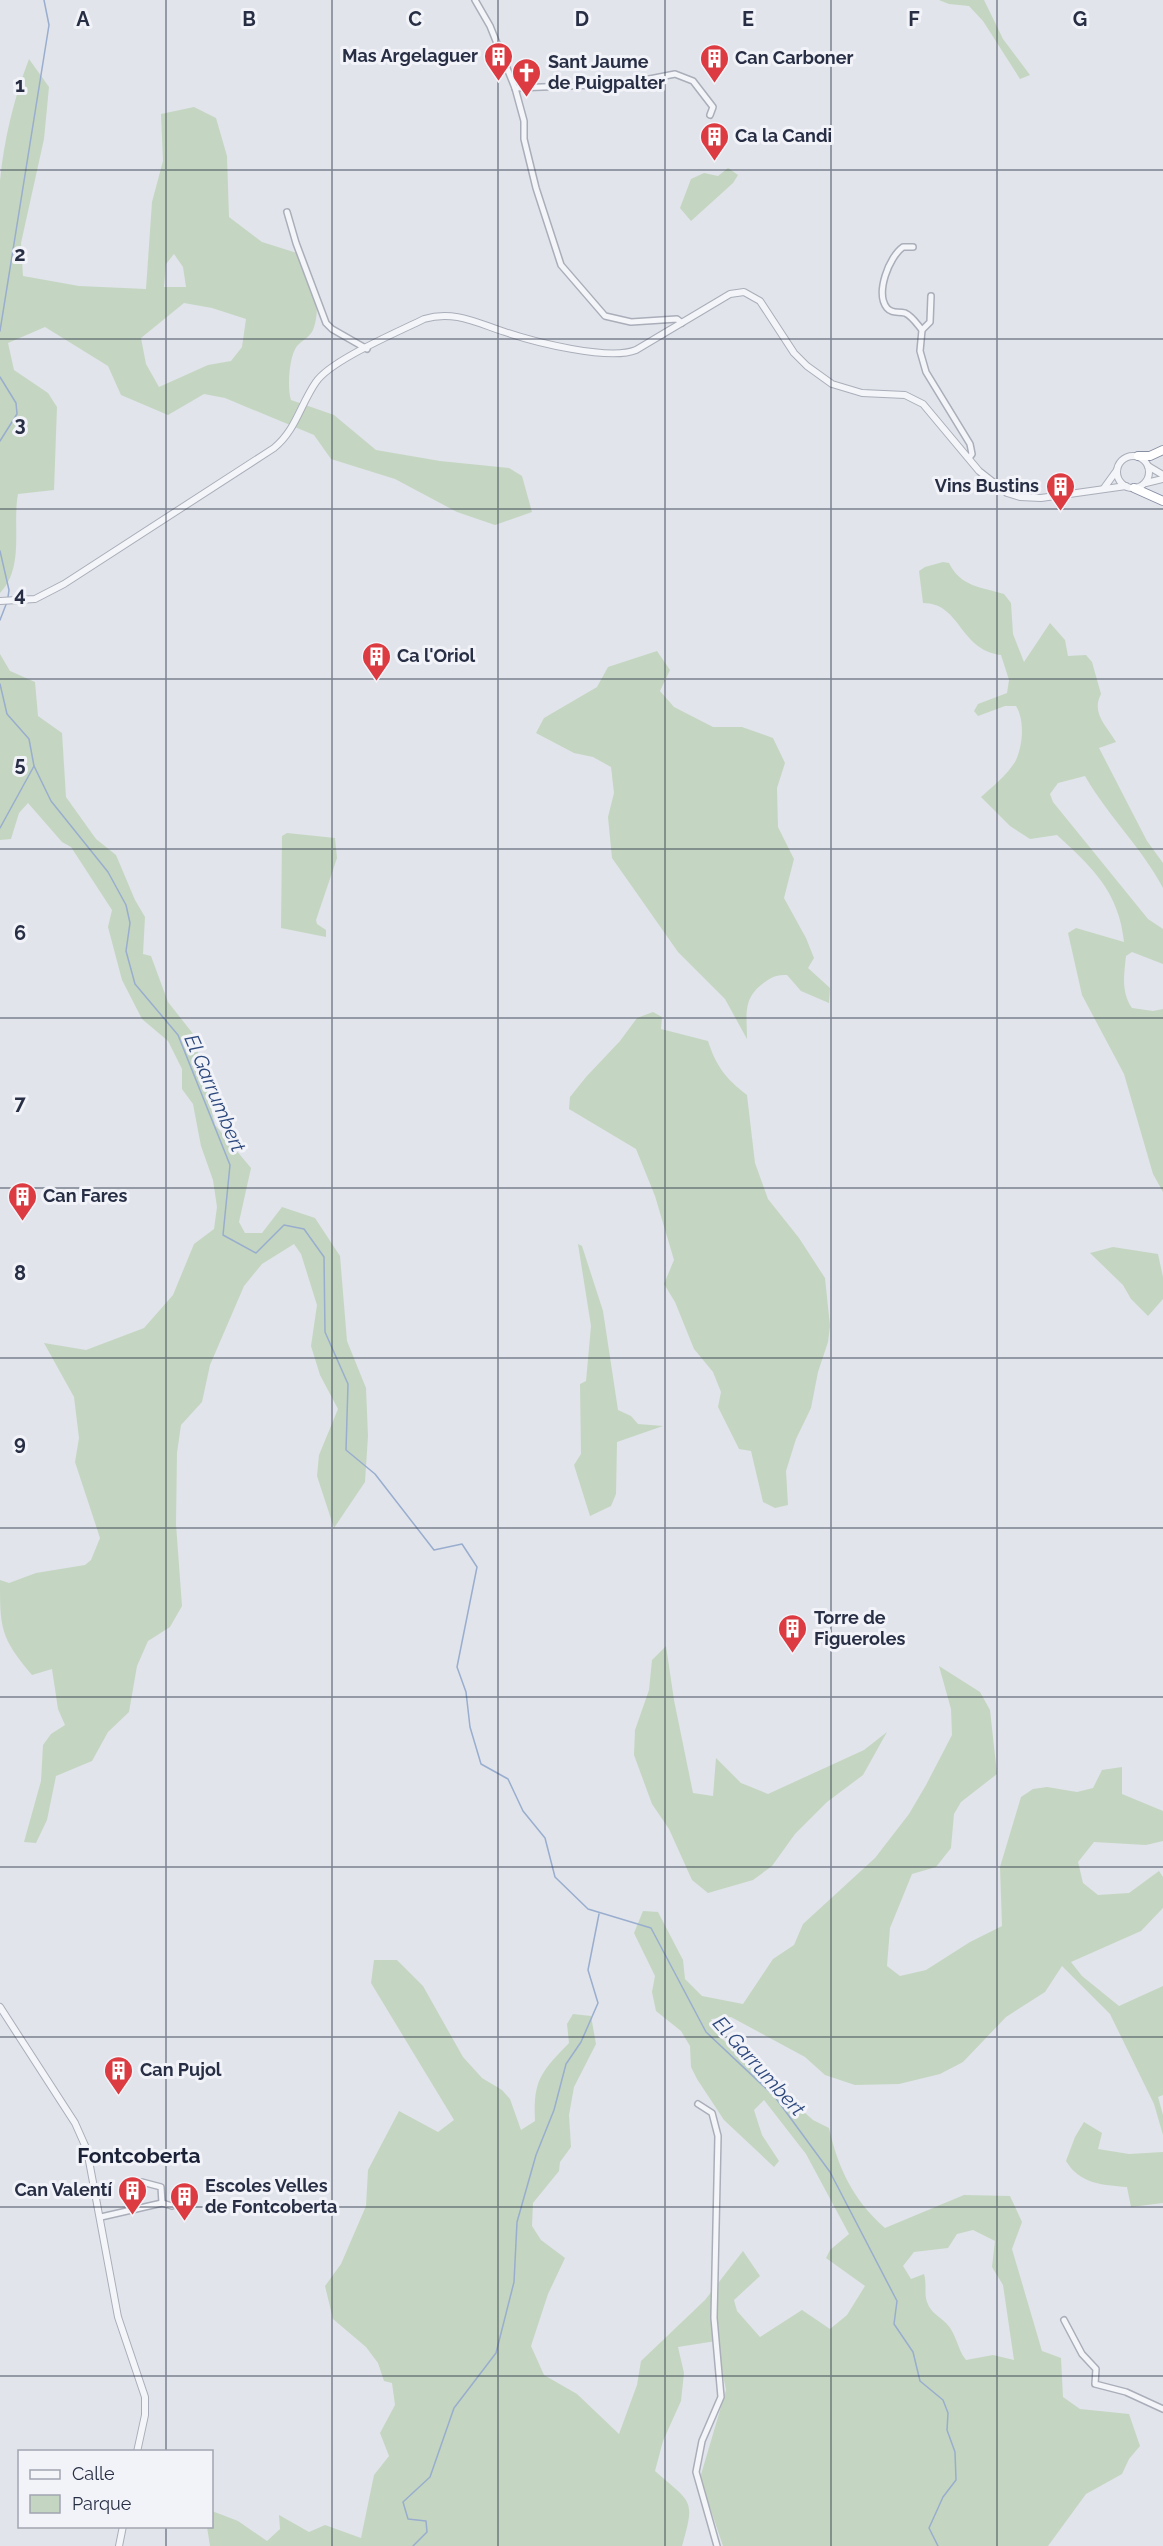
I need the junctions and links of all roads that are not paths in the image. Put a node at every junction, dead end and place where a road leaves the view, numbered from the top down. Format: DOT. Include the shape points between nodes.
graph roads {
  1 [pos="475,0"];
  2 [pos="514,88"];
  3 [pos="710,115"];
  4 [pos="287,212"];
  5 [pos="913,247"];
  6 [pos="931,296"];
  7 [pos="682,323"];
  8 [pos="922,333"];
  9 [pos="367,349"];
  10 [pos="1163,450"];
  11 [pos="1138,456"];
  12 [pos="969,458"];
  13 [pos="1148,466"];
  14 [pos="1117,470"];
  15 [pos="1163,477"];
  16 [pos="1145,483"];
  17 [pos="1130,487"];
  18 [pos="1104,489"];
  19 [pos="1163,501"];
  20 [pos="0,601"];
  21 [pos="0,2007"];
  22 [pos="698,2104"];
  23 [pos="142,2182"];
  24 [pos="162,2203"];
  25 [pos="172,2206"];
  26 [pos="101,2217"];
  27 [pos="1064,2320"];
  28 [pos="1163,2409"];
  29 [pos="137,2450"];
  30 [pos="123,2528"];
  31 [pos="119,2546"];
  32 [pos="717,2546"];
  1 -- 2 [label="street" via="490,26"];
  2 -- 3 [label="street" via="624,84 675,74 693,81 713,107"];
  2 -- 7 [label="street" via="536,188 561,265 605,316 631,322"];
  4 -- 9 [label="street" via="326,322"];
  5 -- 8 [label="street" via="903,247 889,261 883,300 892,312 907,314"];
  6 -- 8 [label="street" via="930,322"];
  7 -- 9 [label="street" via="636,350 613,355 439,314"];
  7 -- 12 [label="street" via="730,294 752,294 807,366 845,390 915,399 931,412"];
  8 -- 12 [label="street" via="920,351 924,366 970,444"];
  9 -- 20 [label="street" via="322,375 285,439 274,448 64,584 35,599"];
  10 -- 11 [label="highway"];
  11 -- 13 [label="street"];
  11 -- 14 [label="street" via="1123,459"];
  12 -- 18 [label="street" via="996,487 1020,497"];
  13 -- 15 [label="street"];
  13 -- 16 [label="street"];
  14 -- 17 [label="street" via="1120,481"];
  14 -- 18 [label="street"];
  15 -- 16 [label="street"];
  16 -- 17 [label="street"];
  17 -- 18 [label="street"];
  17 -- 19 [label="highway"];
  21 -- 26 [label="street" via="84,2141"];
  22 -- 32 [label="street" via="712,2113 718,2136 714,2318 721,2397 702,2441 696,2472"];
  23 -- 24 [label="street" via="161,2187"];
  24 -- 25 [label="street"];
  24 -- 26 [label="street"];
  26 -- 29 [label="street" via="118,2317 145,2397"];
  27 -- 28 [label="street" via="1082,2354 1096,2369 1095,2384 1126,2392"];
  30 -- 31 [label="street"];
}
